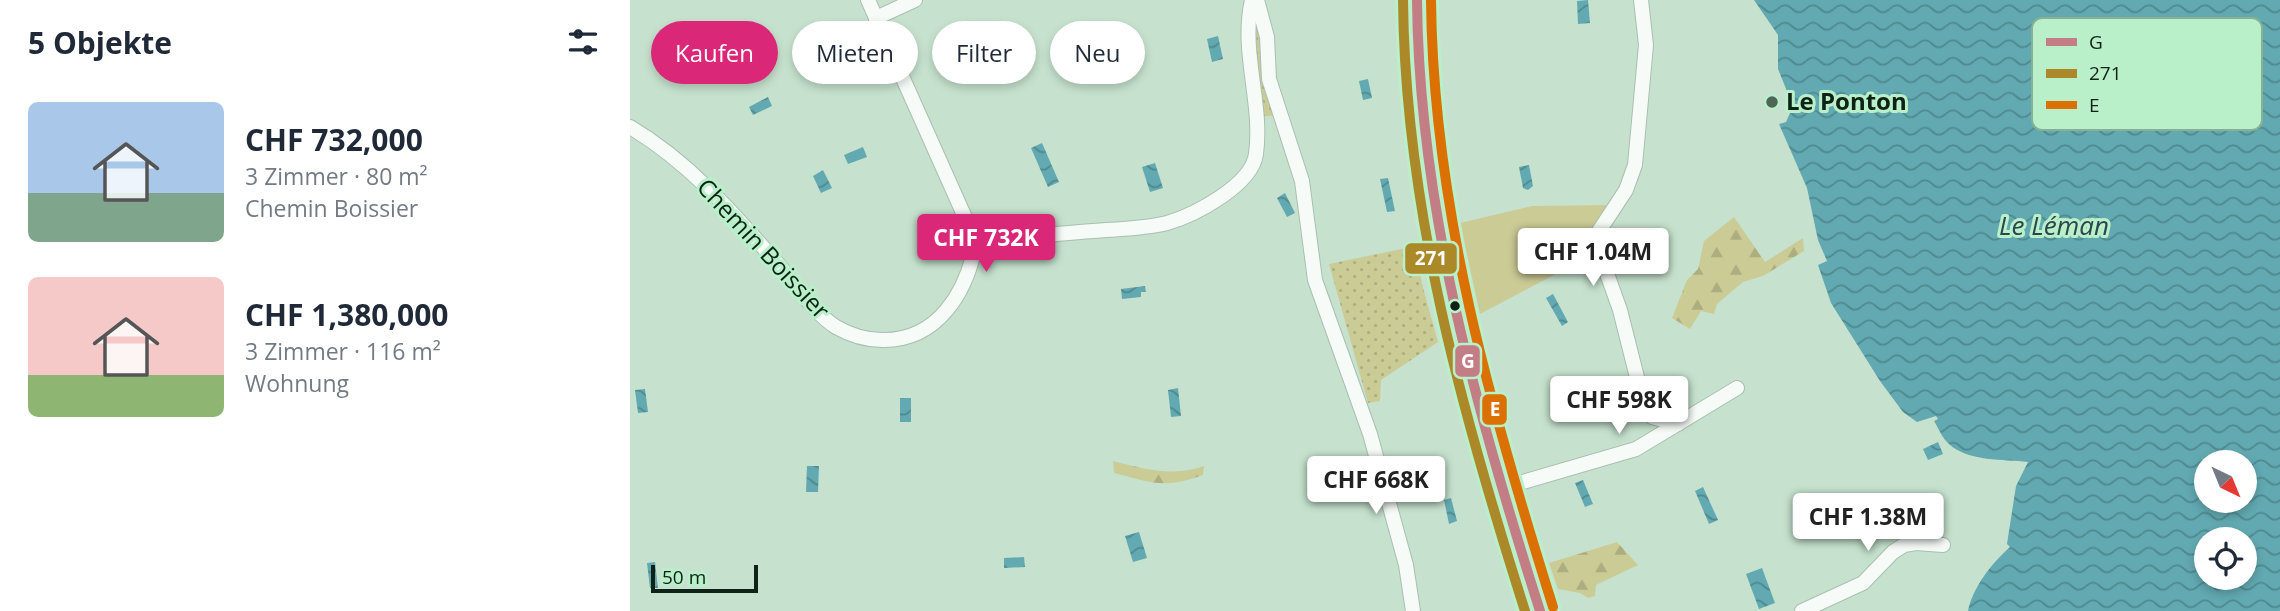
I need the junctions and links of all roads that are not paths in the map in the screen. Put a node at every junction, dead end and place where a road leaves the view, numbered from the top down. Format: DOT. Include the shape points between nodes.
graph roads {
  1 [pos="868,0"];
  2 [pos="915,0"];
  3 [pos="1254,0"];
  4 [pos="1417,0"];
  5 [pos="1641,0"];
  6 [pos="876,18"];
  7 [pos="630,127"];
  8 [pos="976,242"];
  9 [pos="1737,388"];
  10 [pos="1678,424"];
  11 [pos="1502,488"];
  12 [pos="1943,545"];
  13 [pos="1413,611"];
  14 [pos="1540,611"];
  15 [pos="1802,611"];
  1 -- 6 [label="street"];
  2 -- 6 [label="street"];
  3 -- 8 [label="street" via="1248,34 1257,138 1255,162 1243,180 1195,212 1165,223"];
  3 -- 13 [label="street" via="1267,37 1269,79 1301,181 1315,280 1370,434 1403,552"];
  4 -- 11 [label="main road" via="1420,108 1433,203 1454,306"];
  5 -- 10 [label="street" via="1646,45 1635,165 1626,190 1595,240 1620,310 1644,405 1652,416"];
  6 -- 8 [label="street"];
  7 -- 8 [label="street, Chemin Boissier" via="694,173 818,311 855,336 895,340 935,323 958,295"];
  9 -- 10 [label="street"];
  10 -- 11 [label="street" via="1636,449"];
  11 -- 14 [label="main road"];
  12 -- 15 [label="street" via="1904,545 1863,583"];
}
